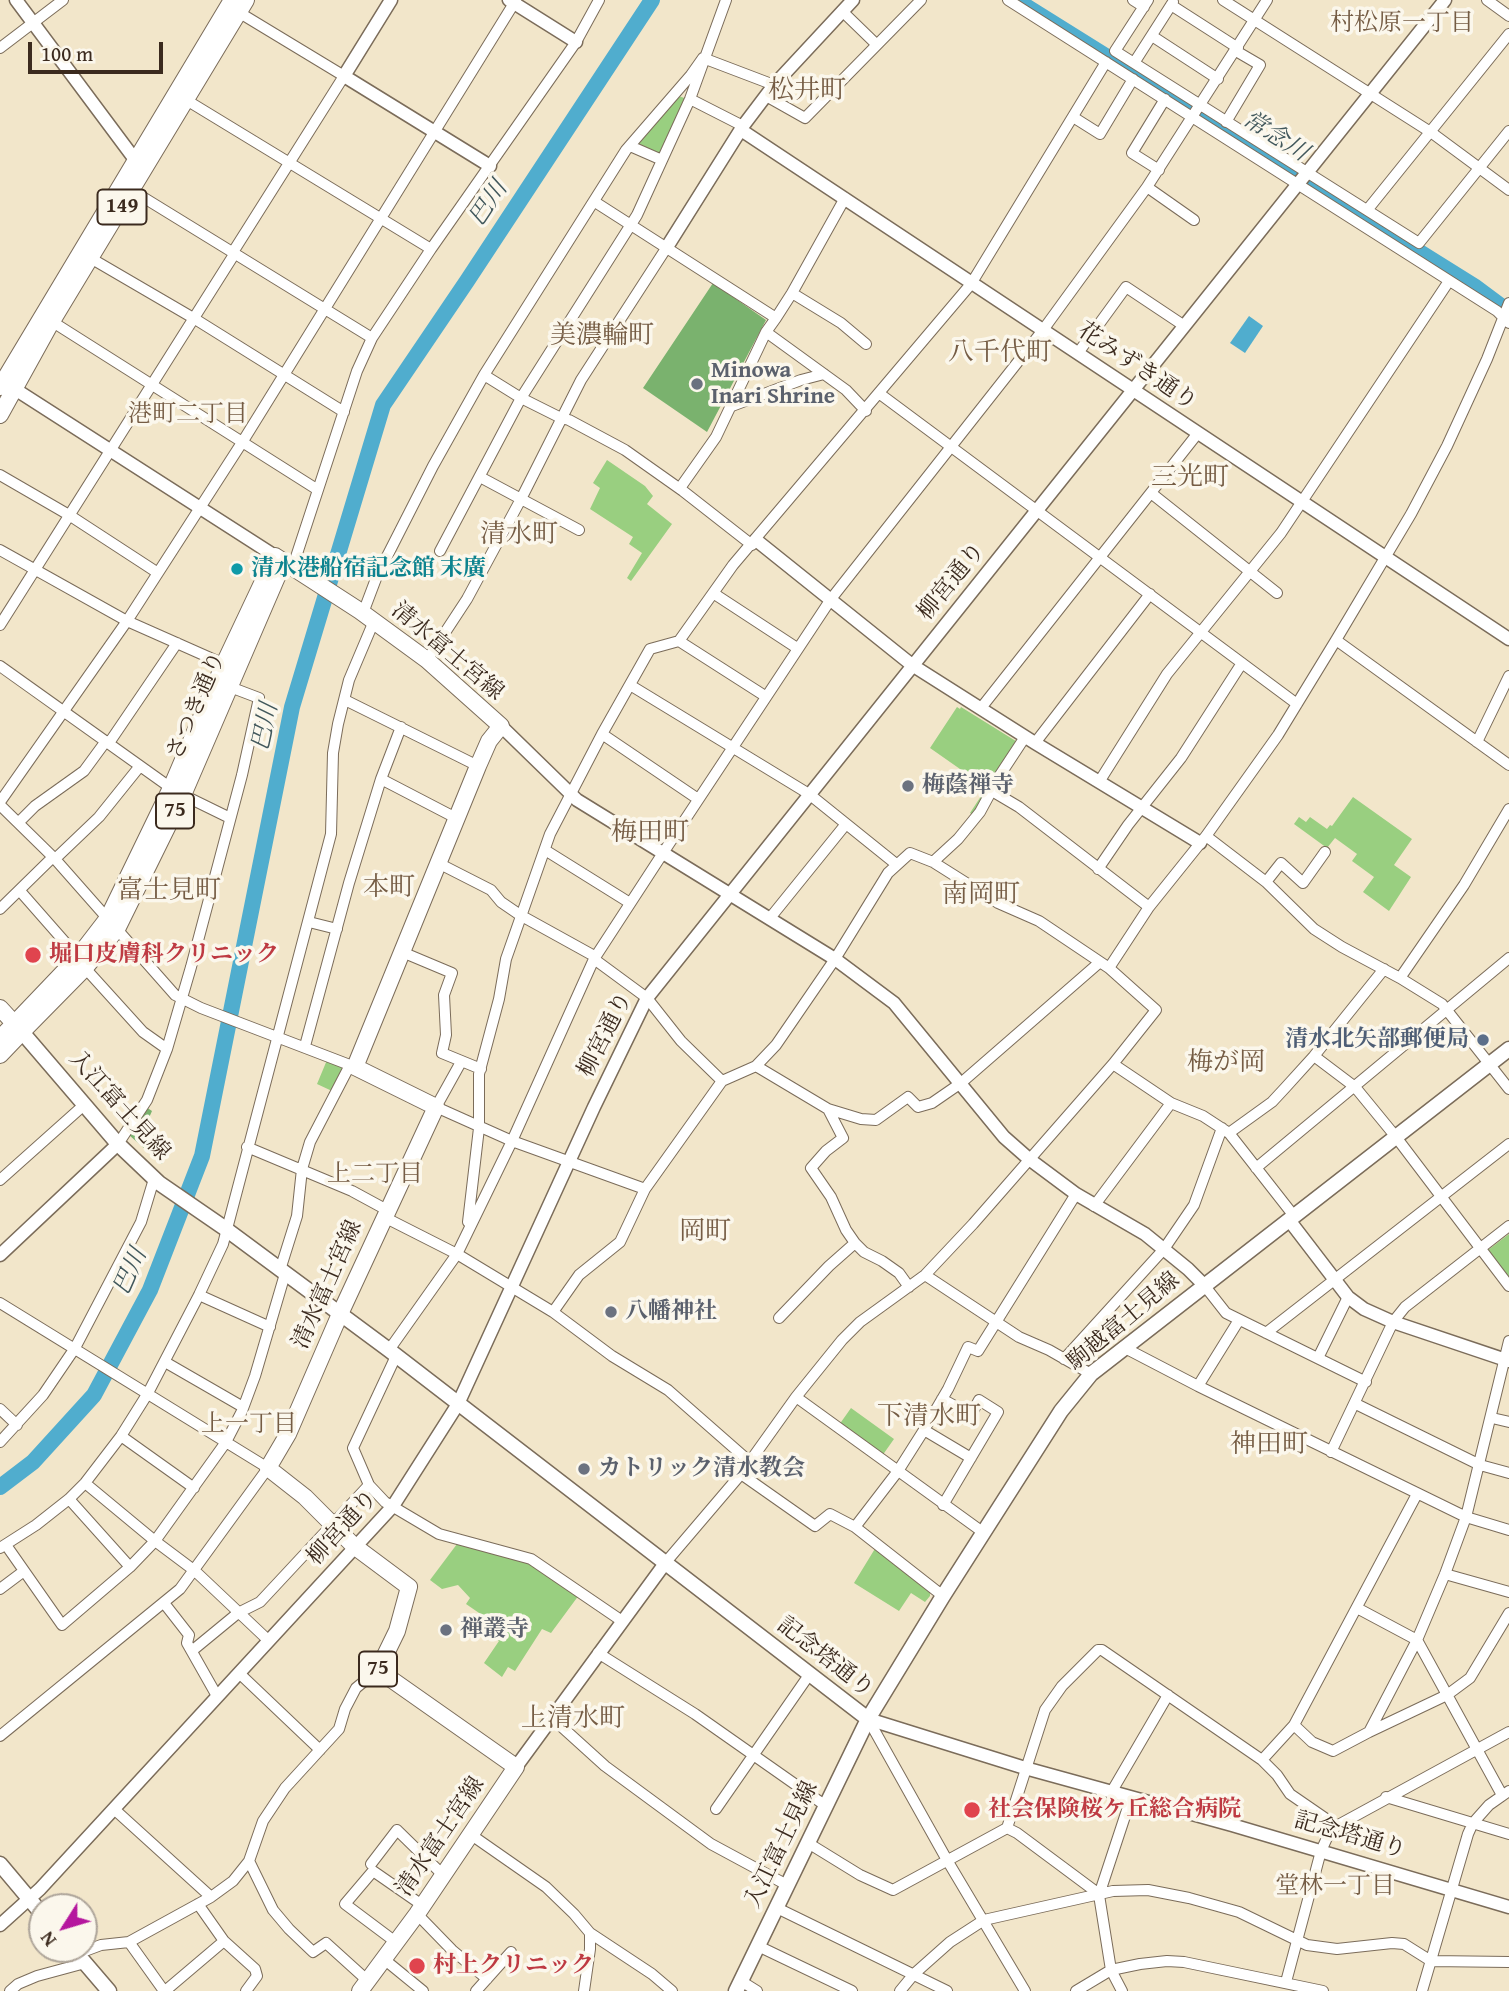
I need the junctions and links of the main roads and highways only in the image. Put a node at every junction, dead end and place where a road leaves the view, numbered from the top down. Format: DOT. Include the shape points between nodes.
graph roads {
  1 [pos="236,4"];
  2 [pos="181,97"];
  3 [pos="127,187"];
  4 [pos="4,384"];
  5 [pos="0,415"];
  6 [pos="287,563"];
  7 [pos="0,1008"];
  8 [pos="18,1028"];
  9 [pos="0,1038"];
  10 [pos="1509,1049"];
  11 [pos="0,1055"];
  12 [pos="225,1229"];
  13 [pos="340,1314"];
  14 [pos="868,1719"];
  15 [pos="0,1864"];
  16 [pos="28,1898"];
  17 [pos="85,1963"];
  18 [pos="364,1986"];
  19 [pos="739,1986"];
  20 [pos="109,1991"];
  1 -- 2 [label="main road, 149"];
  2 -- 3 [label="main road, 149"];
  2 -- 3 [label="main road, 149" via="136,161"];
  3 -- 4 [label="main road, 149"];
  4 -- 5 [label="main road, 149"];
  6 -- 8 [label="main road, さつき通り / 75" via="227,676 113,923"];
  6 -- 13 [label="main road, 清水富士宮線" via="427,660 501,726 478,766 353,1066 436,1107"];
  7 -- 8 [label="main road"];
  8 -- 9 [label="main road"];
  8 -- 11 [label="main road"];
  8 -- 12 [label="main road, 入江富士見線" via="118,1144 157,1181"];
  10 -- 14 [label="main road, 駒越富士見線" via="1091,1374 1061,1411"];
  12 -- 13 [label="main road, 記念塔通り"];
  13 -- 14 [label="main road, 記念塔通り"];
  13 -- 18 [label="main road, 清水富士宮線 / 75" via="288,1434 268,1468 354,1546 409,1587 397,1631 378,1670 516,1767"];
  14 -- 19 [label="main road, 入江富士見線"];
  15 -- 16 [label="main road"];
  17 -- 20 [label="main road"];
}
